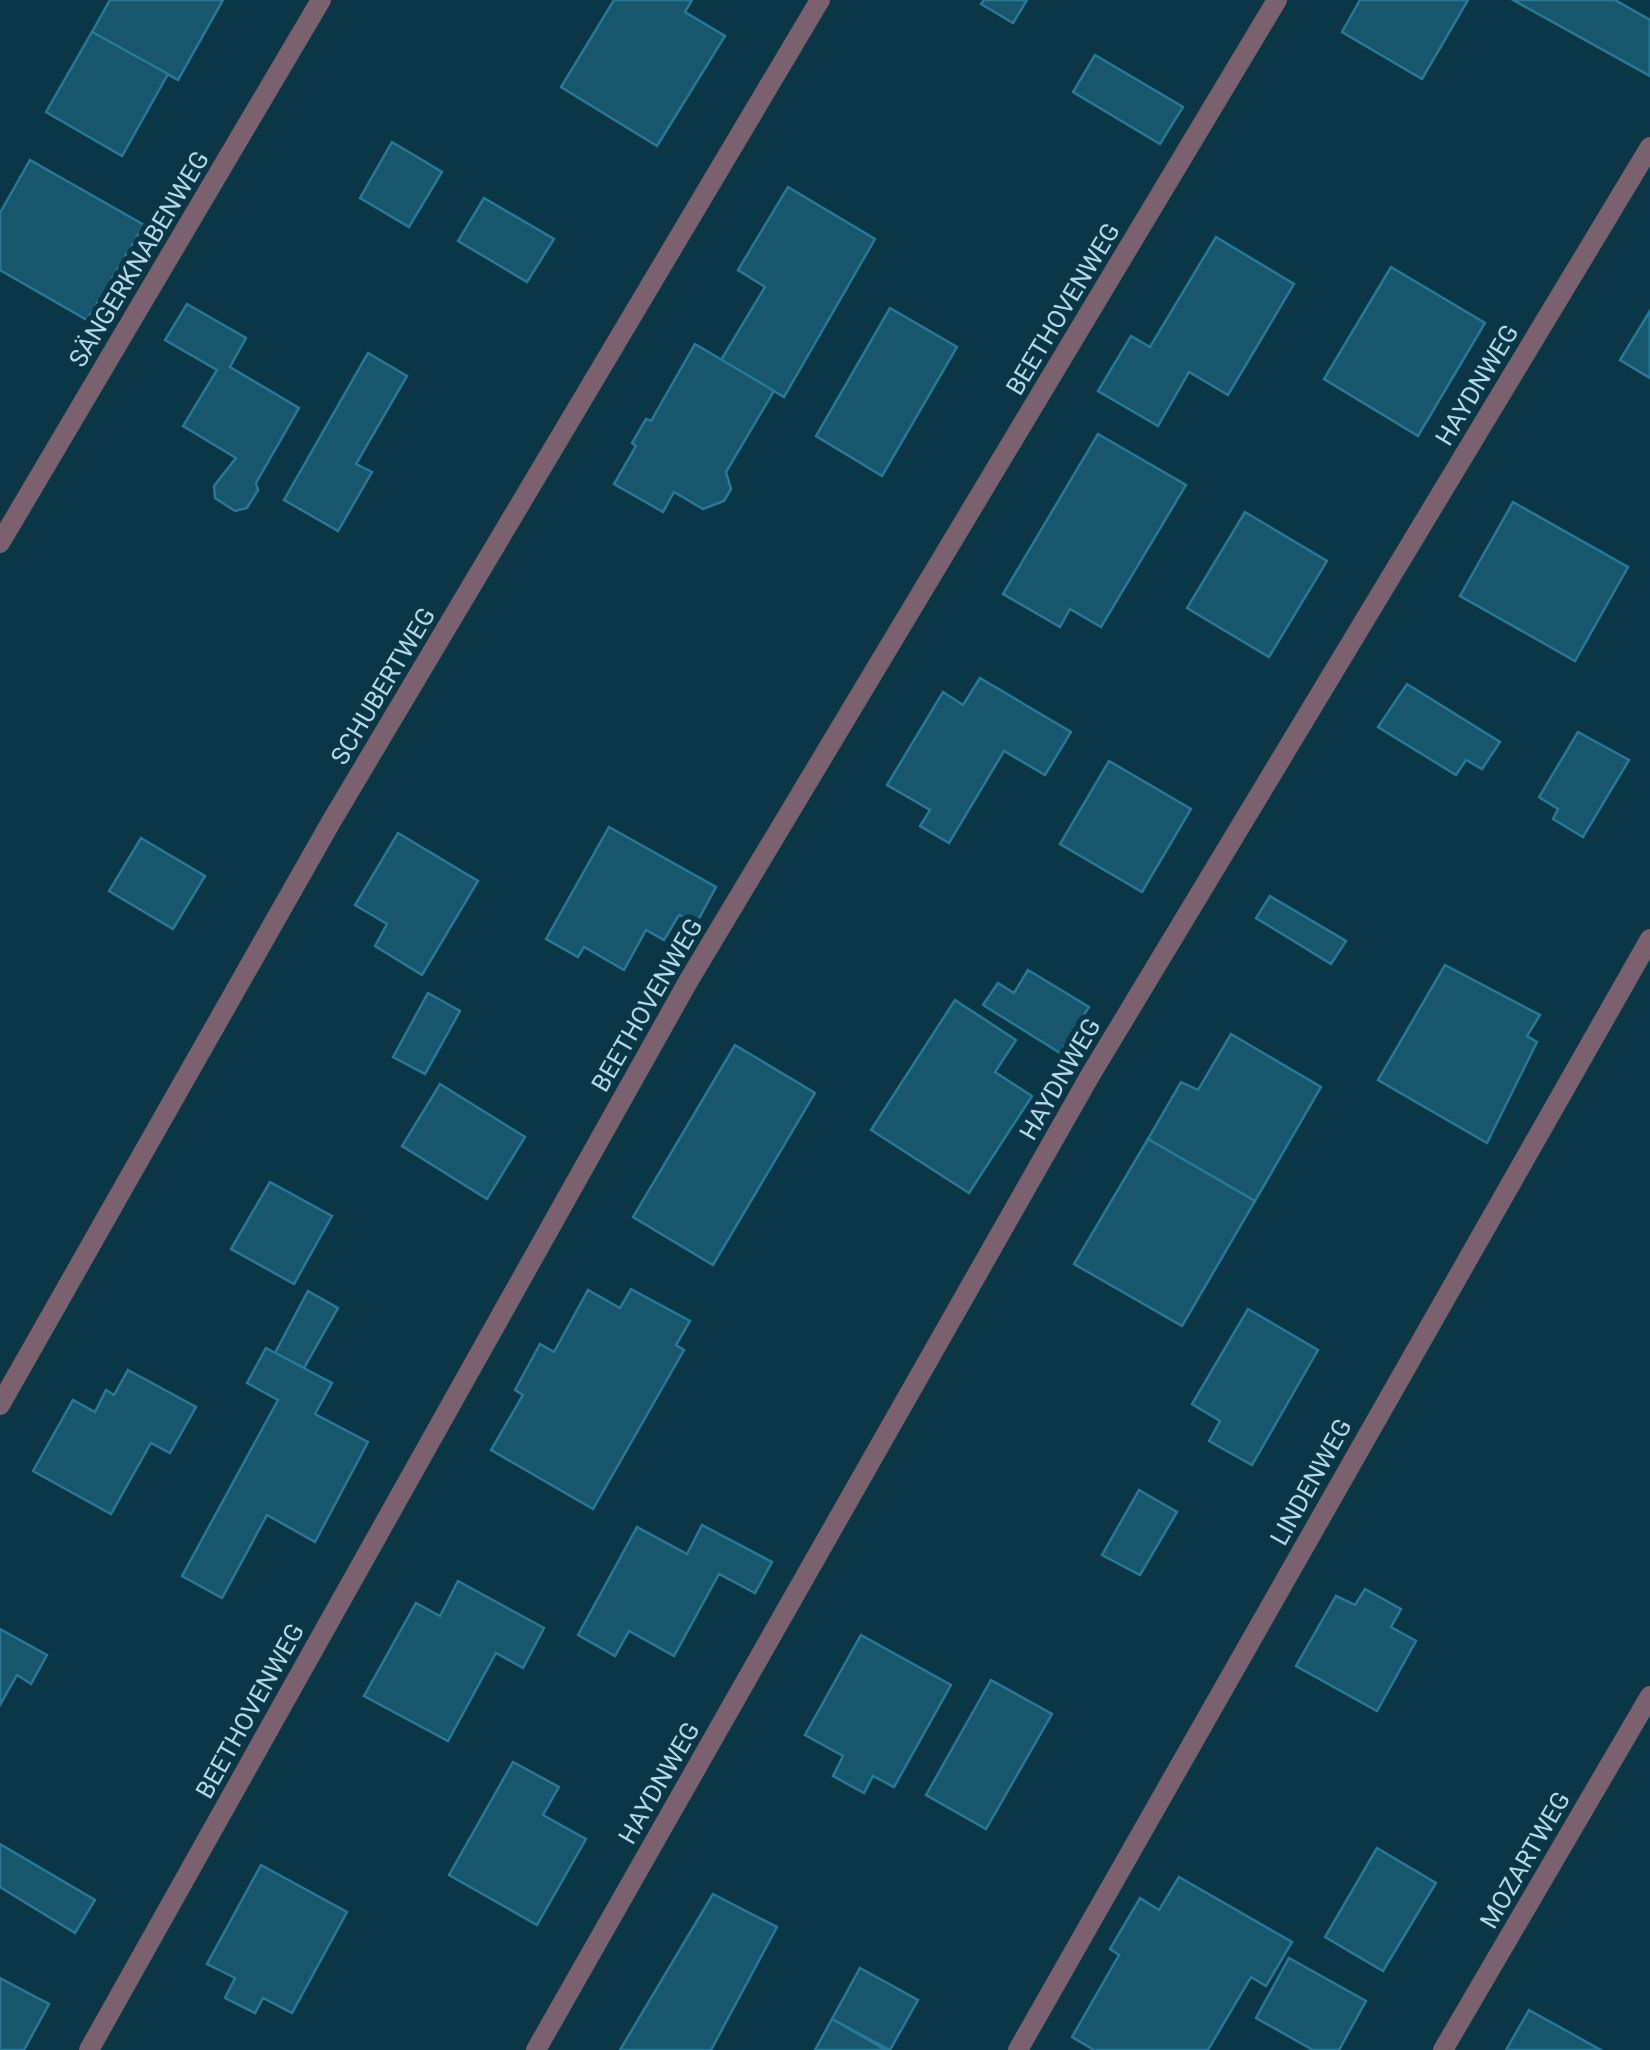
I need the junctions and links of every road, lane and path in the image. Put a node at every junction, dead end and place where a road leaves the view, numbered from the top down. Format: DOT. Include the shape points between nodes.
graph roads {
  1 [pos="322,0"];
  2 [pos="820,0"];
  3 [pos="1277,0"];
  4 [pos="1650,147"];
  5 [pos="0,543"];
  6 [pos="1650,939"];
  7 [pos="0,1404"];
  8 [pos="1650,1696"];
  9 [pos="88,2050"];
  10 [pos="536,2050"];
  11 [pos="1018,2050"];
  12 [pos="1443,2050"];
  1 -- 5 [label="street, SÄNGERKNABENWEG"];
  2 -- 7 [label="street, SCHUBERTWEG" via="331,822"];
  3 -- 9 [label="street, BEETHOVENWEG" via="689,980"];
  4 -- 10 [label="street, HAYDNWEG" via="1091,1074"];
  6 -- 11 [label="street, LINDENWEG"];
  8 -- 12 [label="street, MOZARTWEG"];
}
